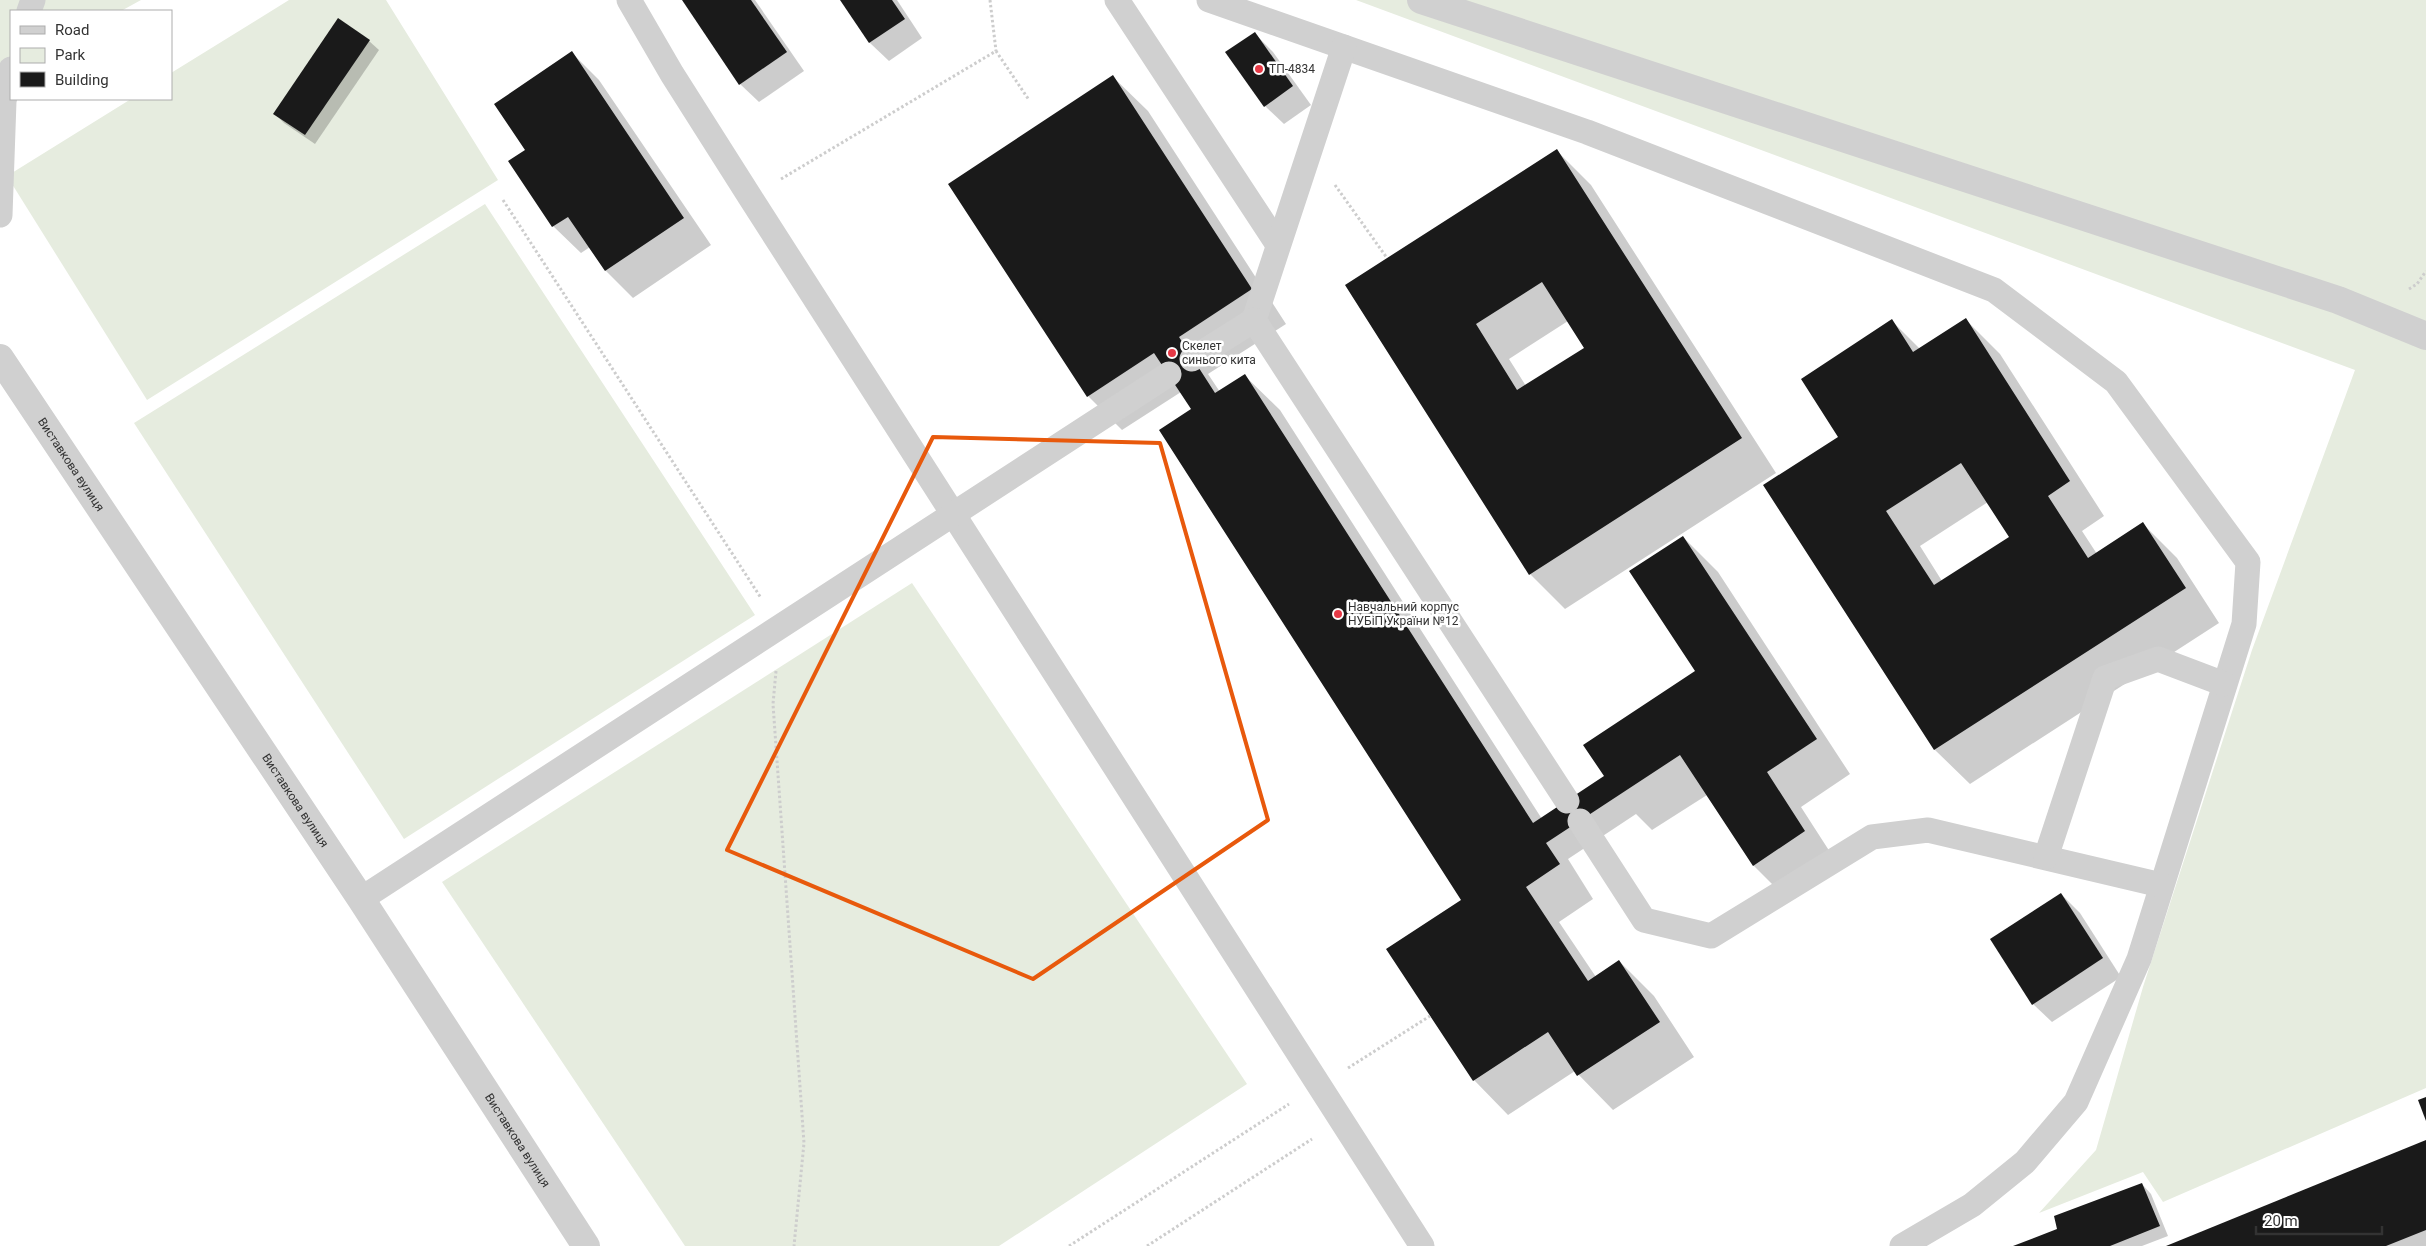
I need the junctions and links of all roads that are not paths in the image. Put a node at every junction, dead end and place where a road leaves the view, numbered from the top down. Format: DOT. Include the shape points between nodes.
graph roads {
  1 [pos="629,0"];
  2 [pos="1117,0"];
  3 [pos="1209,0"];
  4 [pos="1421,0"];
  5 [pos="1344,47"];
  6 [pos="10,74"];
  7 [pos="0,215"];
  8 [pos="1278,245"];
  9 [pos="1254,320"];
  10 [pos="2426,336"];
  11 [pos="0,358"];
  12 [pos="1192,359"];
  13 [pos="1169,374"];
  14 [pos="952,515"];
  15 [pos="2224,684"];
  16 [pos="2046,857"];
  17 [pos="2161,885"];
  18 [pos="361,899"];
  19 [pos="586,1246"];
  20 [pos="1422,1246"];
  21 [pos="1902,1246"];
  1 -- 14 [label="lane" via="672,74"];
  2 -- 8 [label="lane"];
  3 -- 5 [label="lane"];
  4 -- 10 [label="street" via="2338,300"];
  5 -- 8 [label="lane"];
  5 -- 15 [label="lane" via="1587,132 1994,290 2116,382 2248,562 2244,624"];
  6 -- 7 [label="lane" via="4,101"];
  8 -- 9 [label="lane"];
  9 -- 12 [label="lane"];
  9 -- 16 [label="lane" via="1644,920 1711,936 1872,837 1928,830"];
  11 -- 18 [label="street, Виставкова вулиця"];
  13 -- 14 [label="lane"];
  14 -- 18 [label="lane"];
  14 -- 20 [label="lane"];
  15 -- 16 [label="lane" via="2158,658 2105,678"];
  15 -- 17 [label="lane"];
  16 -- 17 [label="lane"];
  17 -- 21 [label="lane" via="2139,959 2076,1102 2025,1162 1972,1205"];
  18 -- 19 [label="street, Виставкова вулиця"];
}
